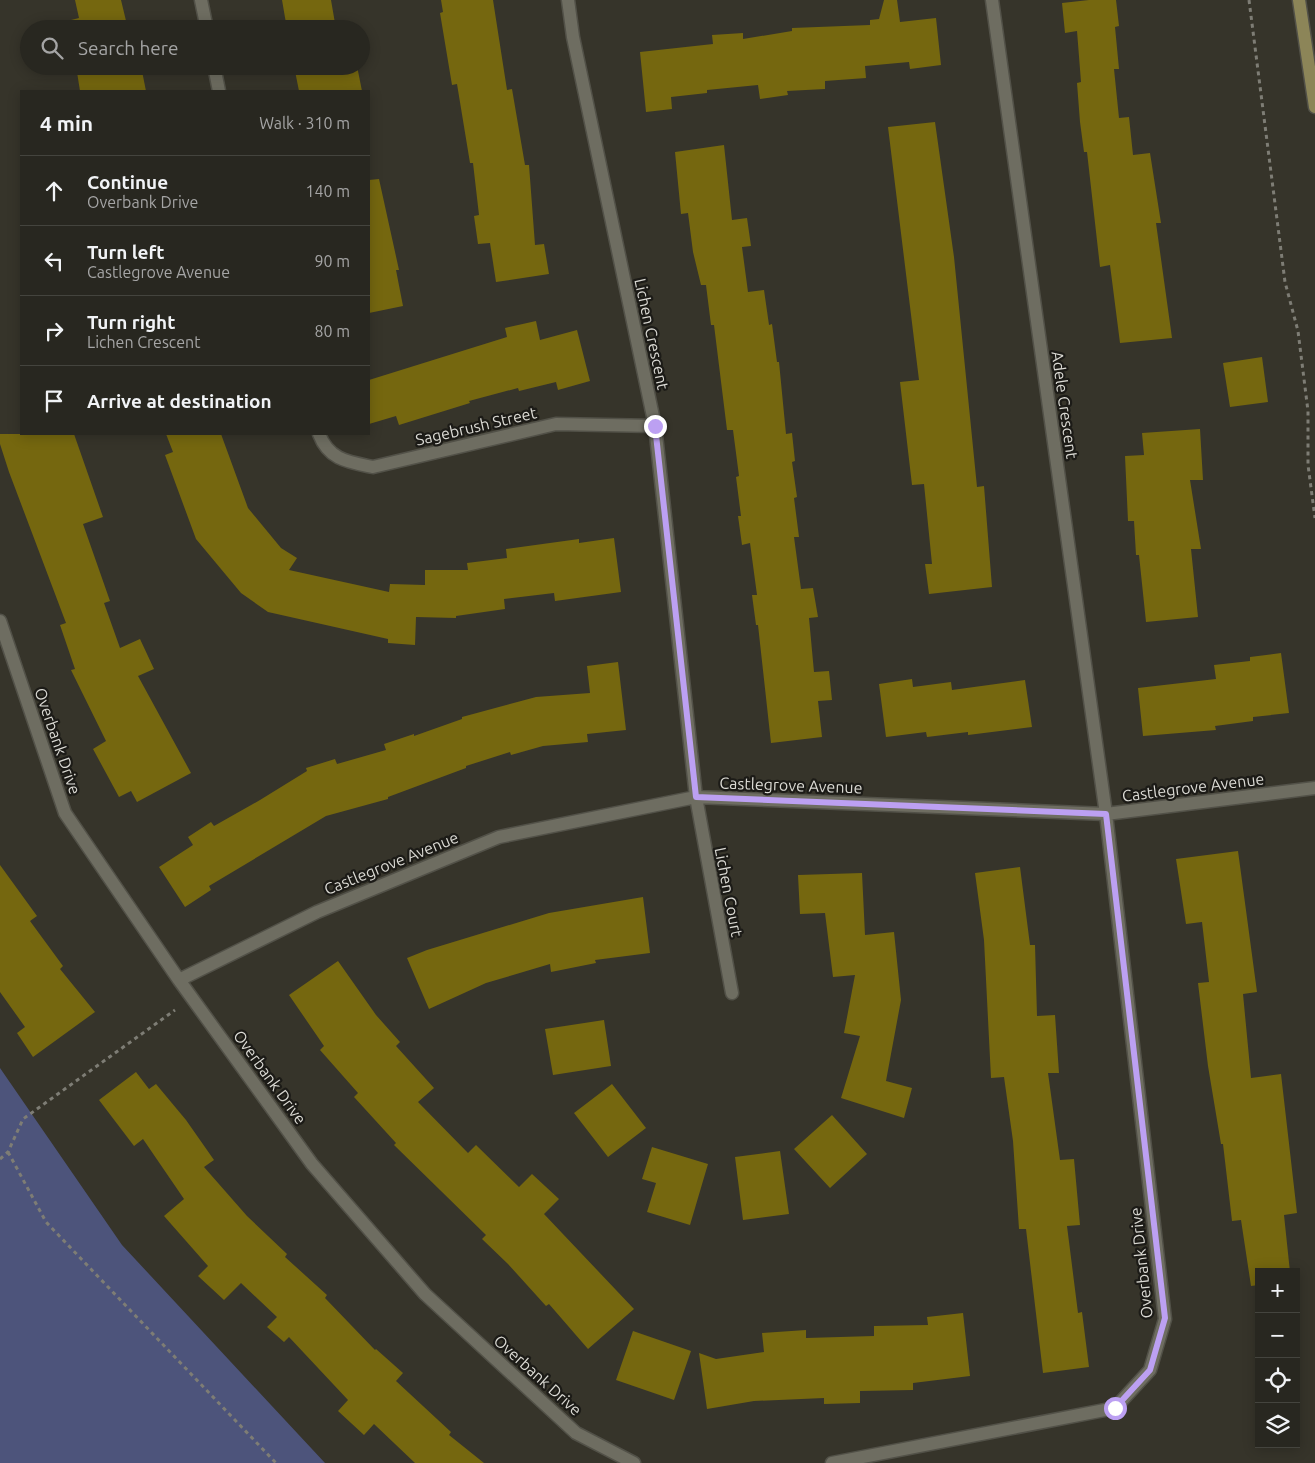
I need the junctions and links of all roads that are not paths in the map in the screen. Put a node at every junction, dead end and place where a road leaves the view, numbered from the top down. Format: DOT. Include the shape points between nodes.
graph roads {
  1 [pos="201,0"];
  2 [pos="568,0"];
  3 [pos="992,0"];
  4 [pos="1299,0"];
  5 [pos="205,20"];
  6 [pos="216,75"];
  7 [pos="219,90"];
  8 [pos="1315,107"];
  9 [pos="655,426"];
  10 [pos="320,435"];
  11 [pos="0,621"];
  12 [pos="1315,788"];
  13 [pos="696,797"];
  14 [pos="1106,814"];
  15 [pos="179,980"];
  16 [pos="732,993"];
  17 [pos="634,1463"];
  18 [pos="832,1463"];
  1 -- 5 [label="street"];
  2 -- 9 [label="street, Lichen Crescent" via="573,37"];
  3 -- 14 [label="street, Adele Crescent"];
  4 -- 8 [label="main road"];
  6 -- 7 [label="street"];
  9 -- 10 [label="street, Sagebrush Street" via="556,424 373,467 342,461 323,444"];
  9 -- 13 [label="street, Lichen Crescent"];
  11 -- 15 [label="street, Overbank Drive" via="64,813"];
  12 -- 14 [label="street, Castlegrove Avenue"];
  13 -- 14 [label="street, Castlegrove Avenue"];
  13 -- 15 [label="street, Castlegrove Avenue" via="499,837 316,912"];
  13 -- 16 [label="street, Lichen Court"];
  14 -- 18 [label="street, Overbank Drive" via="1165,1318 1150,1370 1115,1408"];
  15 -- 17 [label="street, Overbank Drive" via="312,1164 425,1294 576,1433"];
}
